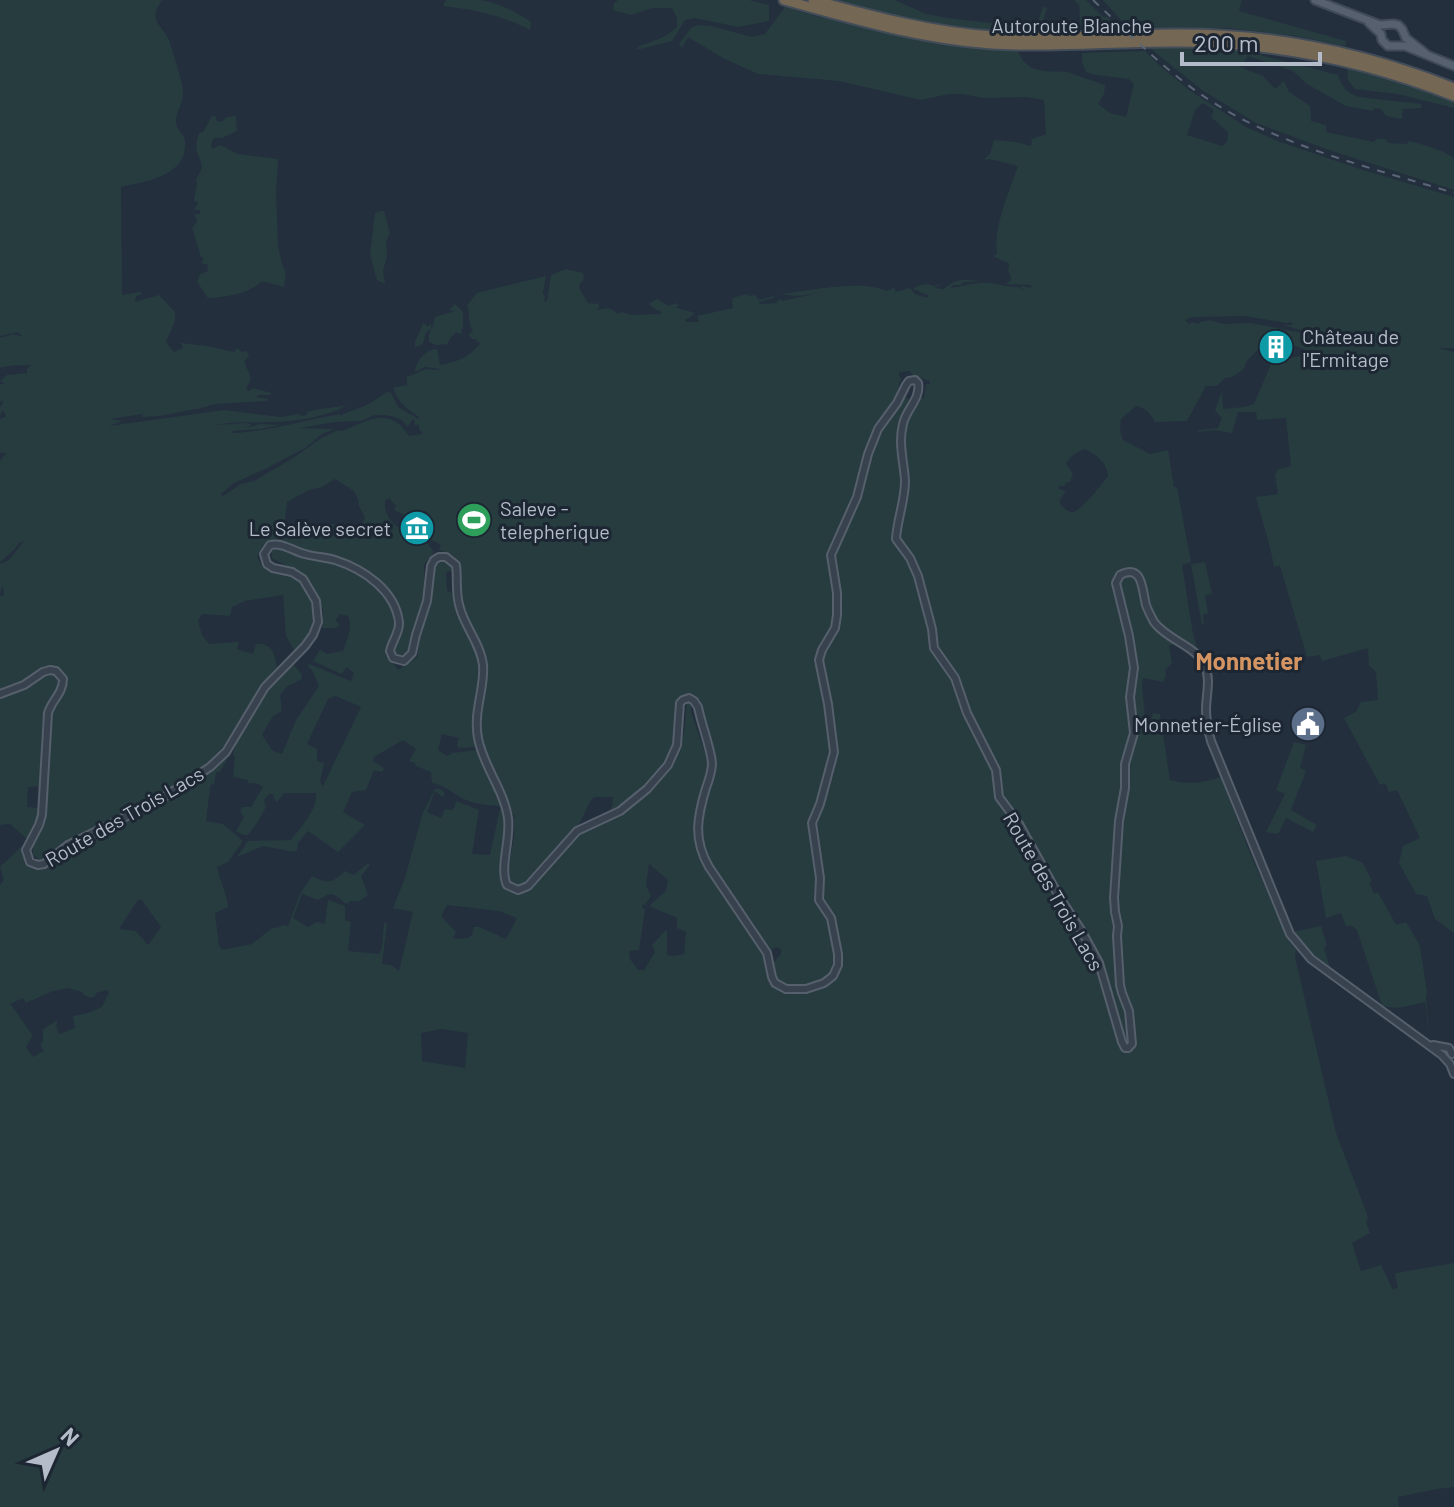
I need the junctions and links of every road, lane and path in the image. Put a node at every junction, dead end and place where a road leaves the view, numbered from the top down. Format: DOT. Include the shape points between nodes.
graph roads {
  1 [pos="784,0"];
  2 [pos="813,0"];
  3 [pos="1315,0"];
  4 [pos="1364,19"];
  5 [pos="1387,25"];
  6 [pos="1381,34"];
  7 [pos="1404,36"];
  8 [pos="1398,45"];
  9 [pos="1425,53"];
  10 [pos="1454,66"];
  11 [pos="1454,88"];
  12 [pos="1454,96"];
  13 [pos="0,694"];
  14 [pos="1448,1054"];
  15 [pos="1454,1074"];
  1 -- 12 [label="highway, Autoroute Blanche" via="910,33 975,42 1179,42 1282,49 1358,64"];
  2 -- 11 [label="highway, Autoroute Blanche" via="910,25 974,34 1178,34 1283,41 1358,56"];
  3 -- 4 [label="main road"];
  4 -- 5 [label="main road"];
  4 -- 6 [label="main road"];
  5 -- 6 [label="main road"];
  5 -- 7 [label="main road" via="1398,25"];
  6 -- 8 [label="main road" via="1388,46"];
  7 -- 8 [label="main road"];
  7 -- 9 [label="main road"];
  8 -- 9 [label="main road"];
  9 -- 10 [label="main road"];
  13 -- 14 [label="street, Route des Trois Lacs" via="50,670 63,679 48,713 42,815 26,850 30,862 44,864 63,848 145,809 210,767 229,747 265,687 311,640 318,622 316,601 300,577 267,564 268,546 335,560 379,584 398,617 390,651 400,661 412,653 431,566 444,556 456,565 460,610 483,664 477,730 508,817 507,885 518,890 528,886 577,831 614,814 647,789 673,758 680,703 689,698 698,707 712,764 699,846 767,953 778,986 806,989 824,983 834,974 838,954 831,918 819,900 812,823 834,752 819,663 837,615 831,555 857,497 875,435 911,380 919,389 902,427 904,485 896,539 918,576 934,648 955,678 994,764 999,797 1094,953 1127,1049 1132,1044 1131,1018 1120,985 1114,898 1125,764 1134,733 1134,668 1116,585 1128,572 1142,583 1156,624 1203,662 1211,741 1286,925 1302,950"];
  14 -- 15 [label="street"];
}
